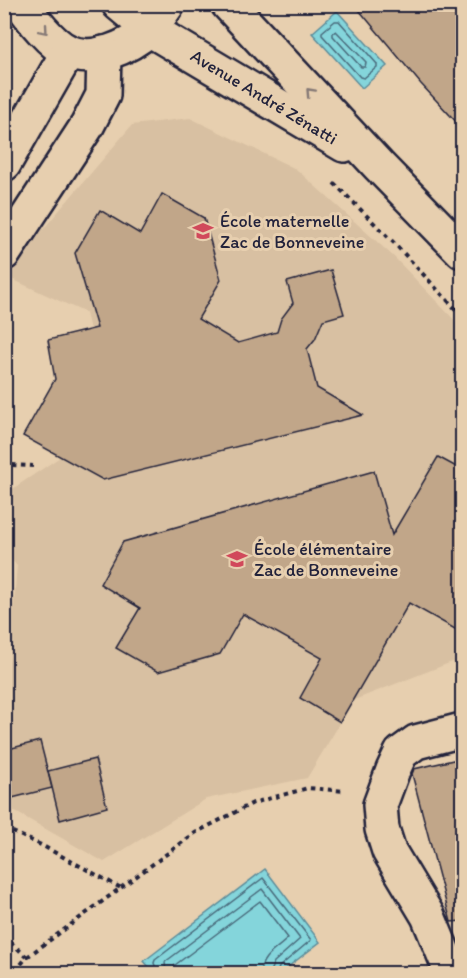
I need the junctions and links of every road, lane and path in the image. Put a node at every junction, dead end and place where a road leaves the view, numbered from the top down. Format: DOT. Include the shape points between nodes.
graph roads {
  1 [pos="22,4"];
  2 [pos="119,4"];
  3 [pos="228,4"];
  4 [pos="158,17"];
  5 [pos="68,52"];
  6 [pos="104,53"];
  7 [pos="4,164"];
  8 [pos="379,166"];
  9 [pos="329,177"];
  10 [pos="462,251"];
  11 [pos="4,253"];
  12 [pos="462,316"];
  13 [pos="4,461"];
  14 [pos="33,466"];
  15 [pos="462,730"];
  16 [pos="384,793"];
  17 [pos="4,828"];
  18 [pos="121,888"];
  19 [pos="4,936"];
  20 [pos="27,957"];
  21 [pos="13,974"];
  22 [pos="452,974"];
  1 -- 5 [label="street, one-way" via="56,44"];
  2 -- 4 [label="street, Avenue André Zénatti"];
  8 -- 3 [label="street, Avenue André Zénatti, one-way"];
  4 -- 6 [label="street" via="130,43"];
  4 -- 8 [label="street, Avenue André Zénatti"];
  5 -- 6 [label="street" via="87,56"];
  5 -- 7 [label="street"];
  6 -- 11 [label="street" via="103,95"];
  8 -- 10 [label="street, Avenue André Zénatti"];
  9 -- 12 [label="path"];
  13 -- 14 [label="path"];
  15 -- 16 [label="street" via="416,742 401,753"];
  16 -- 18 [label="path" via="308,788 253,803 195,833"];
  16 -- 22 [label="street" via="380,805 382,829 389,851 428,916"];
  17 -- 18 [label="path"];
  18 -- 20 [label="path"];
  19 -- 20 [label="path"];
  20 -- 21 [label="path"];
}
